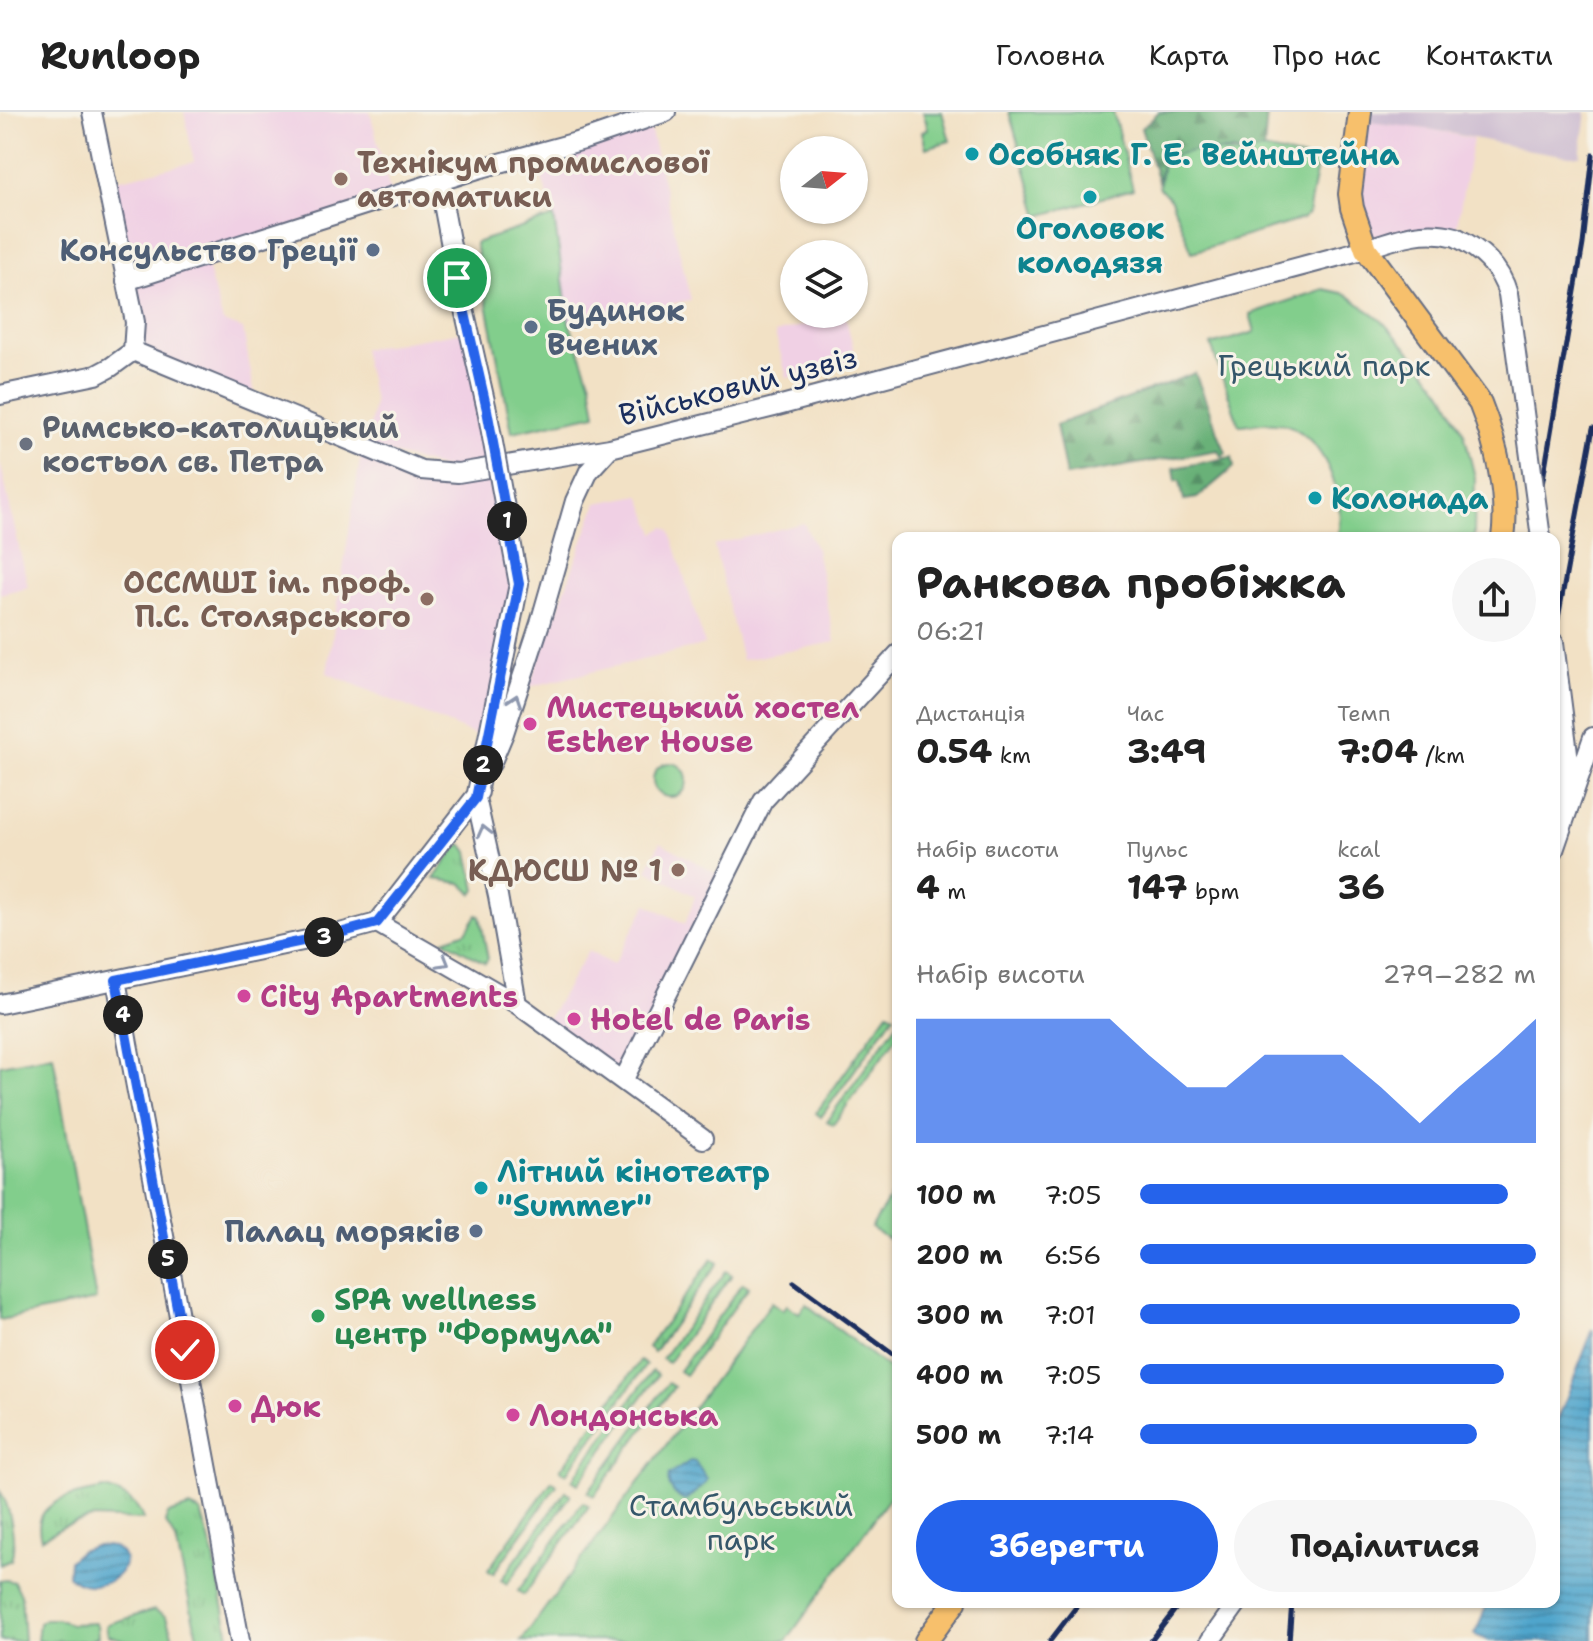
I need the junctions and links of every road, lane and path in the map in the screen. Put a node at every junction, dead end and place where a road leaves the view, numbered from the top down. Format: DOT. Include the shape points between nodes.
graph roads {
  1 [pos="92,112"];
  2 [pos="1360,112"];
  3 [pos="662,113"];
  4 [pos="439,182"];
  5 [pos="1366,249"];
  6 [pos="126,281"];
  7 [pos="133,351"];
  8 [pos="0,395"];
  9 [pos="610,448"];
  10 [pos="1504,532"];
  11 [pos="1540,532"];
  12 [pos="892,661"];
  13 [pos="1560,690"];
  14 [pos="1593,737"];
  15 [pos="476,798"];
  16 [pos="1565,817"];
  17 [pos="1560,832"];
  18 [pos="377,923"];
  19 [pos="116,980"];
  20 [pos="0,1004"];
  21 [pos="517,1004"];
  22 [pos="623,1081"];
  23 [pos="703,1139"];
  24 [pos="951,1608"];
  25 [pos="1234,1608"];
  26 [pos="240,1641"];
  27 [pos="926,1641"];
  28 [pos="1210,1641"];
  1 -- 6 [label="street"];
  2 -- 5 [label="main road" via="1350,194"];
  3 -- 4 [label="street"];
  4 -- 6 [label="street"];
  4 -- 15 [label="street, bridge" via="519,584"];
  5 -- 9 [label="street, Військовий узвіз"];
  5 -- 10 [label="main road" via="1480,403 1501,480"];
  5 -- 11 [label="street, Військовий узвіз, bridge" via="1423,232 1456,237 1492,263 1508,294"];
  6 -- 7 [label="street" via="135,322"];
  7 -- 8 [label="street" via="96,375"];
  7 -- 9 [label="street, Військовий узвіз" via="421,470 458,473"];
  15 -- 9 [label="street, one-way" via="504,733 575,501 589,471"];
  12 -- 22 [label="street" via="763,801"];
  13 -- 16 [label="street" via="1568,753"];
  14 -- 16 [label="street"];
  15 -- 18 [label="street"];
  21 -- 15 [label="street, one-way"];
  16 -- 17 [label="street"];
  18 -- 19 [label="street"];
  18 -- 21 [label="street, one-way"];
  19 -- 20 [label="street"];
  19 -- 26 [label="street"];
  21 -- 22 [label="street"];
  22 -- 23 [label="street"];
  24 -- 27 [label="main road"];
  25 -- 28 [label="street"];
}
